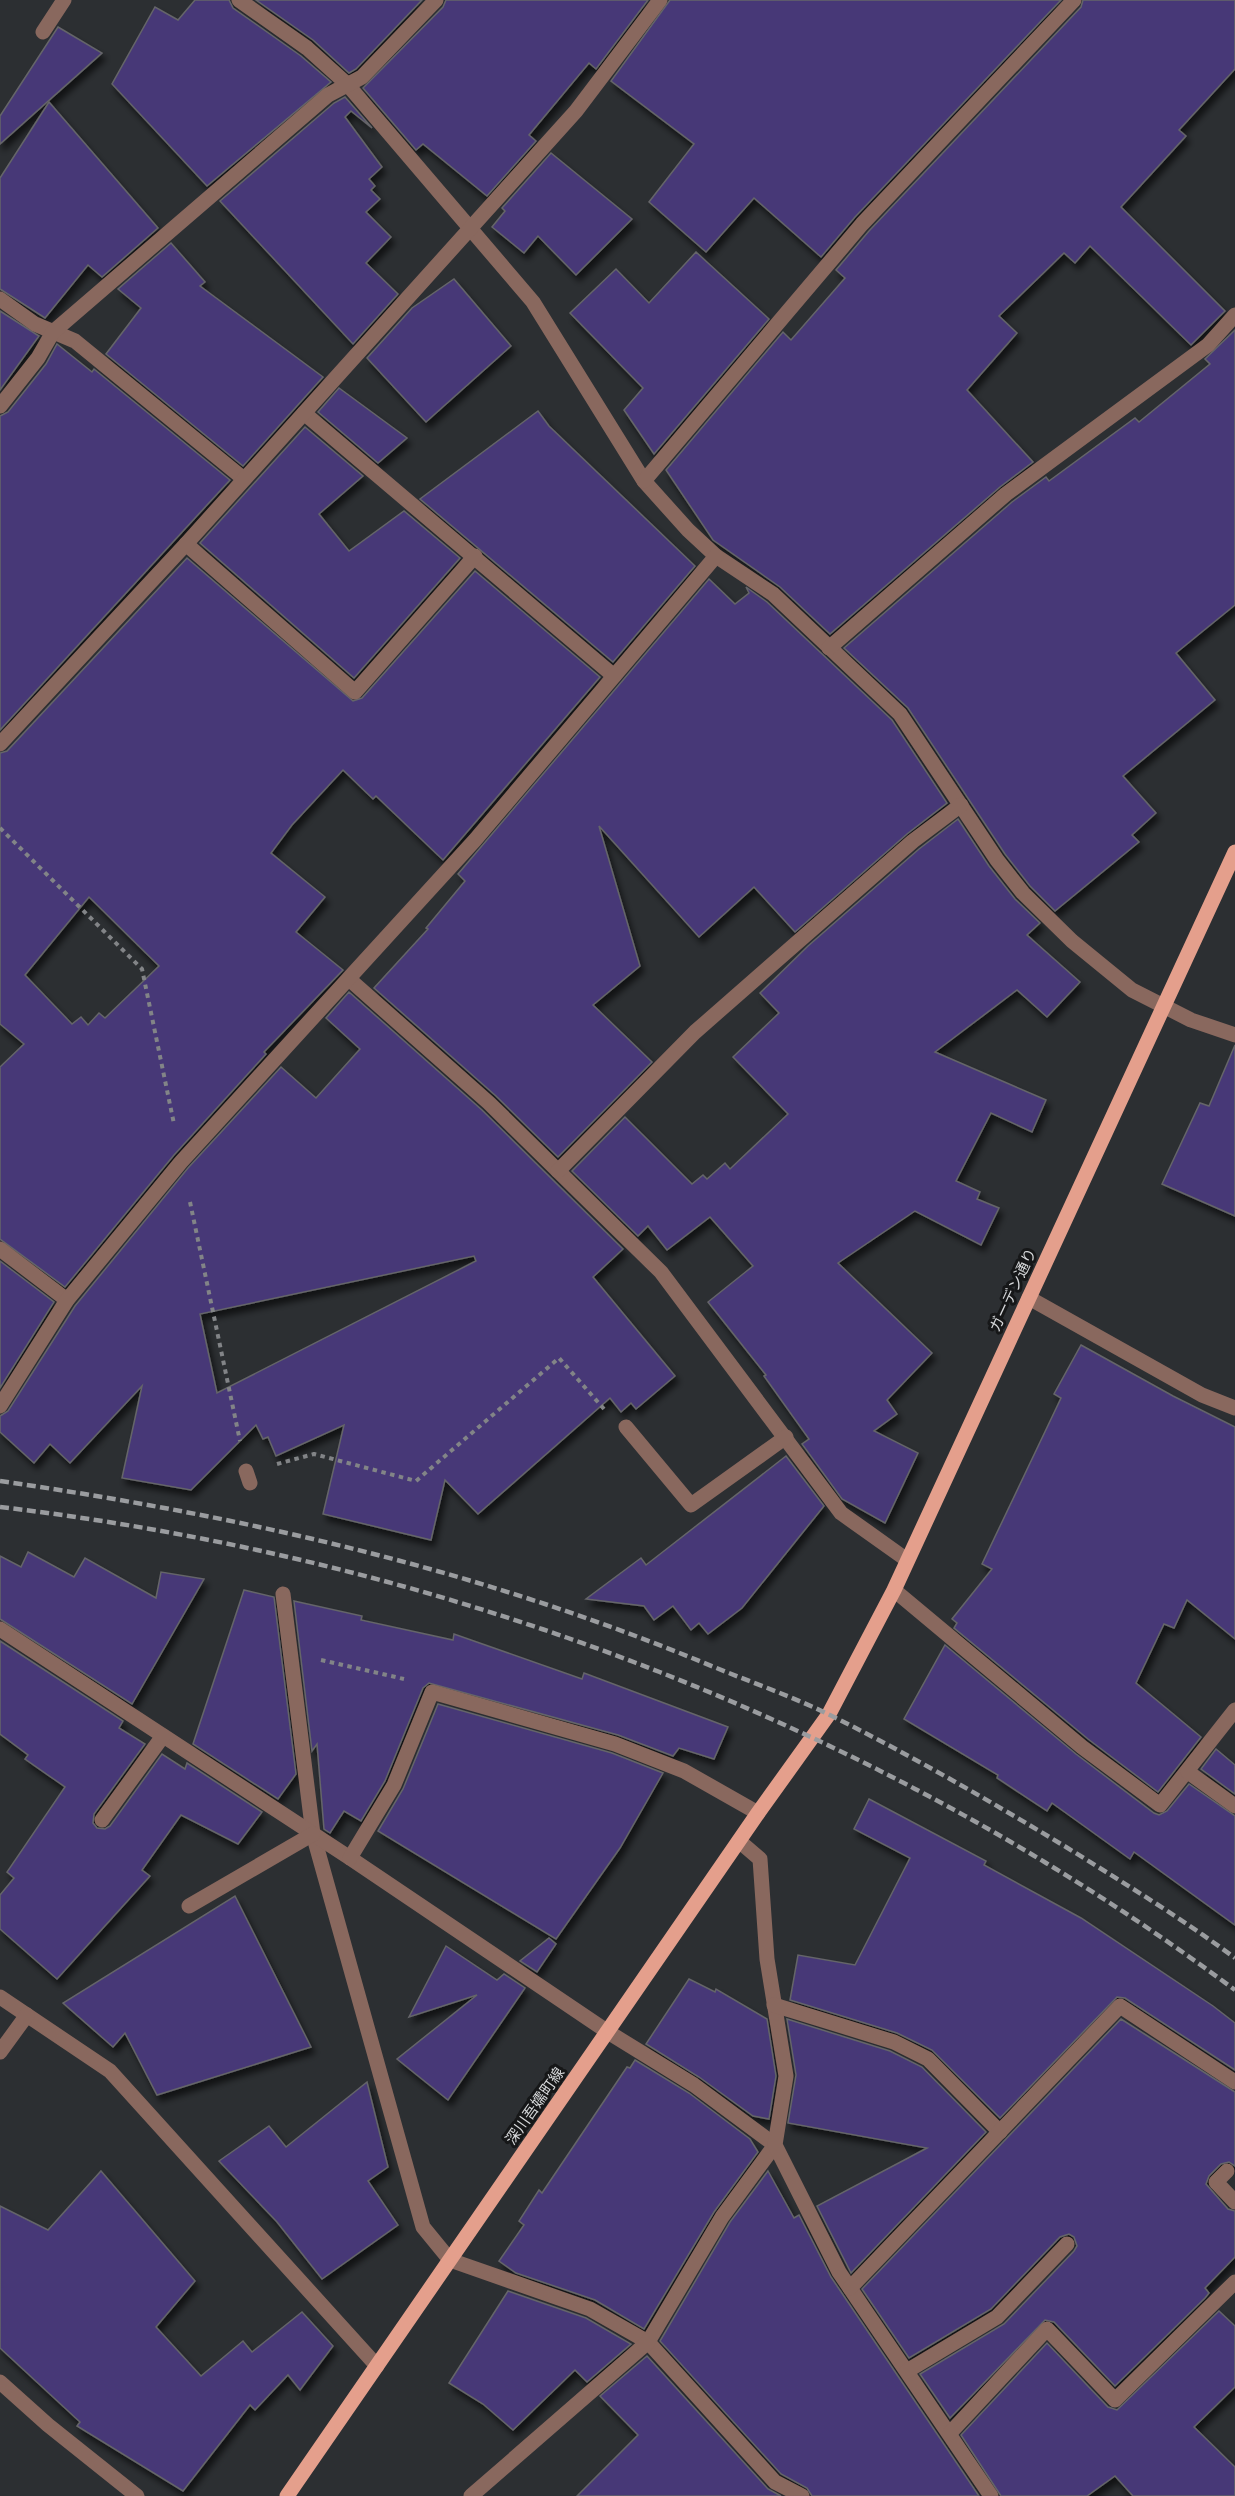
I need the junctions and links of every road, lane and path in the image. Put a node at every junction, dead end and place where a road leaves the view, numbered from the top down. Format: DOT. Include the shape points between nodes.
graph roads {
  1 [pos="64,0"];
  2 [pos="239,0"];
  3 [pos="436,0"];
  4 [pos="660,0"];
  5 [pos="1074,0"];
  6 [pos="43,32"];
  7 [pos="347,84"];
  8 [pos="471,226"];
  9 [pos="0,299"];
  10 [pos="1235,315"];
  11 [pos="53,332"];
  12 [pos="0,405"];
  13 [pos="304,413"];
  14 [pos="244,479"];
  15 [pos="644,481"];
  16 [pos="186,544"];
  17 [pos="475,556"];
  18 [pos="716,556"];
  19 [pos="829,648"];
  20 [pos="614,676"];
  21 [pos="0,744"];
  22 [pos="962,805"];
  23 [pos="0,828"];
  24 [pos="1235,852"];
  25 [pos="349,979"];
  26 [pos="1162,1008"];
  27 [pos="1235,1035"];
  28 [pos="182,1162"];
  29 [pos="558,1171"];
  30 [pos="0,1249"];
  31 [pos="1029,1298"];
  32 [pos="68,1300"];
  33 [pos="0,1406"];
  34 [pos="1235,1408"];
  35 [pos="626,1427"];
  36 [pos="786,1437"];
  37 [pos="907,1560"];
  38 [pos="894,1590"];
  39 [pos="284,1594"];
  40 [pos="0,1629"];
  41 [pos="291,1653"];
  42 [pos="432,1692"];
  43 [pos="1235,1710"];
  44 [pos="163,1736"];
  45 [pos="812,1737"];
  46 [pos="1188,1772"];
  47 [pos="1235,1806"];
  48 [pos="758,1813"];
  49 [pos="102,1820"];
  50 [pos="313,1834"];
  51 [pos="739,1841"];
  52 [pos="350,1858"];
  53 [pos="189,1906"];
  54 [pos="0,1997"];
  55 [pos="774,2005"];
  56 [pos="27,2015"];
  57 [pos="608,2032"];
  58 [pos="0,2052"];
  59 [pos="1235,2082"];
  60 [pos="1000,2132"];
  61 [pos="775,2145"];
  62 [pos="1227,2171"];
  63 [pos="1235,2202"];
  64 [pos="1066,2244"];
  65 [pos="450,2260"];
  66 [pos="1235,2282"];
  67 [pos="850,2288"];
  68 [pos="648,2342"];
  69 [pos="377,2366"];
  70 [pos="907,2371"];
  71 [pos="0,2382"];
  72 [pos="950,2433"];
  73 [pos="137,2496"];
  74 [pos="287,2496"];
  75 [pos="471,2496"];
  76 [pos="802,2496"];
  77 [pos="991,2496"];
  1 -- 6 [label="street"];
  2 -- 7 [label="street" via="307,48"];
  3 -- 7 [label="street" via="362,77"];
  4 -- 8 [label="street" via="576,111"];
  5 -- 15 [label="street" via="862,224"];
  7 -- 8 [label="street"];
  7 -- 11 [label="street" via="328,95"];
  8 -- 13 [label="street"];
  8 -- 15 [label="street" via="534,302"];
  9 -- 11 [label="street"];
  10 -- 19 [label="street" via="1208,345 1006,494"];
  11 -- 12 [label="street" via="38,358"];
  11 -- 14 [label="street" via="75,341"];
  13 -- 14 [label="street"];
  13 -- 17 [label="street"];
  14 -- 16 [label="street"];
  15 -- 18 [label="street"];
  16 -- 17 [label="street" via="355,692"];
  16 -- 21 [label="street"];
  17 -- 20 [label="street"];
  18 -- 19 [label="street" via="773,594"];
  18 -- 20 [label="street"];
  19 -- 22 [label="street" via="900,714"];
  20 -- 25 [label="street" via="475,840"];
  22 -- 26 [label="street" via="996,860 1023,892 1072,941 1132,990"];
  22 -- 29 [label="street" via="913,841 695,1032"];
  23 -- 28 [label="path" via="142,969"];
  24 -- 26 [label="main road, ガーデン通り"];
  25 -- 28 [label="street"];
  25 -- 29 [label="street" via="489,1103"];
  26 -- 27 [label="street"];
  26 -- 31 [label="main road, ガーデン通り"];
  28 -- 32 [label="street"];
  28 -- 35 [label="path" via="248,1477 314,1455 416,1481 560,1358 620,1428"];
  29 -- 36 [label="street" via="661,1272"];
  30 -- 32 [label="street"];
  31 -- 34 [label="street" via="1202,1395"];
  31 -- 37 [label="main road, ガーデン通り"];
  32 -- 33 [label="street"];
  35 -- 36 [label="street" via="691,1505"];
  36 -- 37 [label="street" via="841,1513"];
  37 -- 38 [label="main road, ガーデン通り"];
  38 -- 45 [label="main road, ガーデン通り" via="849,1680"];
  38 -- 46 [label="street" via="1082,1747 1160,1805"];
  39 -- 41 [label="street"];
  40 -- 44 [label="street"];
  41 -- 42 [label="path" via="426,1684"];
  41 -- 50 [label="street"];
  42 -- 48 [label="street" via="615,1744 684,1771"];
  42 -- 52 [label="street" via="394,1785"];
  43 -- 46 [label="street"];
  44 -- 49 [label="street"];
  44 -- 50 [label="street"];
  45 -- 48 [label="main road, 深川吾嬬町線"];
  46 -- 47 [label="street"];
  48 -- 51 [label="main road, 深川吾嬬町線"];
  50 -- 52 [label="street"];
  50 -- 53 [label="street"];
  50 -- 65 [label="street" via="423,2227"];
  51 -- 55 [label="street" via="760,1859"];
  51 -- 57 [label="main road, 深川吾嬬町線"];
  52 -- 57 [label="street"];
  54 -- 56 [label="street"];
  55 -- 60 [label="street" via="894,2042 928,2059"];
  55 -- 61 [label="street" via="786,2076"];
  56 -- 58 [label="street"];
  56 -- 69 [label="street" via="110,2071"];
  57 -- 61 [label="street" via="694,2085"];
  57 -- 65 [label="main road, 深川吾嬬町線"];
  59 -- 60 [label="street" via="1120,2006"];
  60 -- 67 [label="street"];
  61 -- 67 [label="street"];
  61 -- 68 [label="street" via="722,2217"];
  62 -- 63 [label="street" via="1216,2182"];
  64 -- 70 [label="street" via="997,2317"];
  65 -- 68 [label="street" via="590,2309"];
  65 -- 69 [label="main road, 深川吾嬬町線"];
  66 -- 72 [label="street" via="1115,2400 1047,2329"];
  67 -- 70 [label="street"];
  68 -- 75 [label="street"];
  68 -- 76 [label="street" via="775,2482"];
  69 -- 74 [label="main road, 深川吾嬬町線"];
  70 -- 72 [label="street"];
  71 -- 73 [label="street" via="48,2426"];
  72 -- 77 [label="street"];
}
